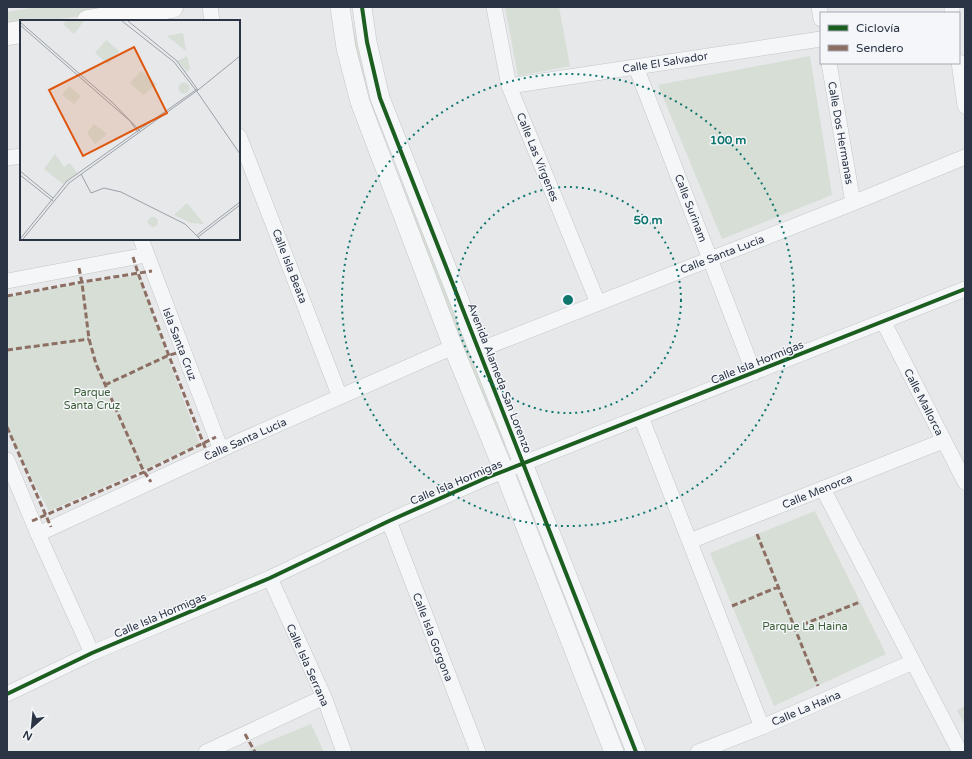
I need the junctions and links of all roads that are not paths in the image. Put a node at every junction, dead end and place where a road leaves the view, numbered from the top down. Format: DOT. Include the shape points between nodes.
graph roads {
  1 [pos="172,7"];
  2 [pos="210,7"];
  3 [pos="340,7"];
  4 [pos="362,7"];
  5 [pos="494,7"];
  6 [pos="94,20"];
  7 [pos="212,20"];
  8 [pos="20,32"];
  9 [pos="7,34"];
  10 [pos="820,39"];
  11 [pos="829,64"];
  12 [pos="959,64"];
  13 [pos="636,67"];
  14 [pos="509,86"];
  15 [pos="965,106"];
  16 [pos="240,139"];
  17 [pos="20,156"];
  18 [pos="965,157"];
  19 [pos="7,158"];
  20 [pos="854,203"];
  21 [pos="140,240"];
  22 [pos="146,255"];
  23 [pos="710,259"];
  24 [pos="7,281"];
  25 [pos="965,289"];
  26 [pos="598,303"];
  27 [pos="883,321"];
  28 [pos="453,347"];
  29 [pos="479,350"];
  30 [pos="754,372"];
  31 [pos="340,397"];
  32 [pos="641,417"];
  33 [pos="943,441"];
  34 [pos="221,450"];
  35 [pos="7,460"];
  36 [pos="523,463"];
  37 [pos="504,471"];
  38 [pos="965,482"];
  39 [pos="823,489"];
  40 [pos="389,521"];
  41 [pos="38,534"];
  42 [pos="690,541"];
  43 [pos="270,578"];
  44 [pos="92,653"];
  45 [pos="913,662"];
  46 [pos="7,694"];
  47 [pos="324,697"];
  48 [pos="762,727"];
  49 [pos="206,752"];
  50 [pos="344,752"];
  51 [pos="478,752"];
  52 [pos="614,752"];
  53 [pos="636,752"];
  54 [pos="698,752"];
  55 [pos="960,752"];
  1 -- 6 [label="main road"];
  2 -- 7 [label="street"];
  3 -- 28 [label="street" via="346,48 360,102"];
  4 -- 29 [label="street, Avenida Alameda San Lorenzo" via="380,98"];
  5 -- 14 [label="street, Calle Las Vírgenes"];
  8 -- 9 [label="main road"];
  10 -- 13 [label="street, Calle El Salvador"];
  11 -- 20 [label="street, Calle Dos Hermanas"];
  12 -- 15 [label="street"];
  13 -- 14 [label="street, Calle El Salvador"];
  13 -- 23 [label="street, Calle Surinam"];
  14 -- 26 [label="street, Calle Las Vírgenes"];
  16 -- 31 [label="street, Calle Isla Beata"];
  17 -- 19 [label="street"];
  18 -- 20 [label="street, Calle Santa Lucía"];
  20 -- 23 [label="street, Calle Santa Lucía"];
  21 -- 22 [label="street, Isla Santa Cruz"];
  22 -- 24 [label="street"];
  22 -- 34 [label="street, Isla Santa Cruz"];
  23 -- 26 [label="street, Calle Santa Lucía"];
  23 -- 30 [label="street, Calle Surinam"];
  25 -- 27 [label="street, Calle Isla Hormigas"];
  26 -- 29 [label="street, Calle Santa Lucía"];
  27 -- 30 [label="street, Calle Isla Hormigas"];
  27 -- 33 [label="street, Calle Mallorca"];
  28 -- 31 [label="street, Calle Santa Lucía"];
  28 -- 37 [label="street"];
  29 -- 36 [label="street, Avenida Alameda San Lorenzo"];
  30 -- 32 [label="street, Calle Isla Hormigas"];
  31 -- 34 [label="street, Calle Santa Lucía"];
  32 -- 36 [label="street, Calle Isla Hormigas"];
  32 -- 42 [label="street"];
  33 -- 38 [label="street, Calle Mallorca"];
  33 -- 39 [label="street, Calle Menorca"];
  34 -- 41 [label="street, Calle Santa Lucía"];
  35 -- 41 [label="street"];
  36 -- 37 [label="street, Calle Isla Hormigas"];
  36 -- 53 [label="street, Avenida Alameda San Lorenzo"];
  37 -- 40 [label="street, Calle Isla Hormigas"];
  37 -- 52 [label="street"];
  39 -- 42 [label="street, Calle Menorca"];
  39 -- 45 [label="street"];
  40 -- 43 [label="street, Calle Isla Hormigas"];
  40 -- 51 [label="street, Calle Isla Gorgona"];
  41 -- 44 [label="street"];
  42 -- 48 [label="street"];
  43 -- 44 [label="street, Calle Isla Hormigas"];
  43 -- 47 [label="street, Calle Isla Serrana"];
  44 -- 46 [label="street, Calle Isla Hormigas"];
  45 -- 48 [label="street, Calle La Haina"];
  45 -- 55 [label="street"];
  47 -- 49 [label="street"];
  47 -- 50 [label="street, Calle Isla Serrana"];
  48 -- 54 [label="street, Calle La Haina"];
}
